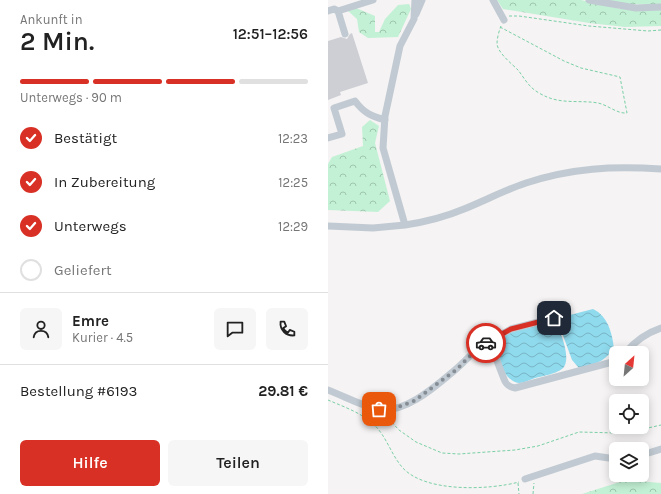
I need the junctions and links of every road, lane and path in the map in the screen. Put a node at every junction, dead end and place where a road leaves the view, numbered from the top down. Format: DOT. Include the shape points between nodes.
graph roads {
  1 [pos="373,0"];
  2 [pos="415,0"];
  3 [pos="422,0"];
  4 [pos="493,0"];
  5 [pos="588,0"];
  6 [pos="661,7"];
  7 [pos="328,11"];
  8 [pos="338,11"];
  9 [pos="414,19"];
  10 [pos="504,20"];
  11 [pos="500,27"];
  12 [pos="661,30"];
  13 [pos="345,34"];
  14 [pos="385,120"];
  15 [pos="328,138"];
  16 [pos="661,169"];
  17 [pos="405,224"];
  18 [pos="328,226"];
  19 [pos="554,318"];
  20 [pos="661,328"];
  21 [pos="486,343"];
  22 [pos="631,346"];
  23 [pos="609,363"];
  24 [pos="328,390"];
  25 [pos="328,400"];
  26 [pos="379,409"];
  27 [pos="661,425"];
  28 [pos="661,450"];
  29 [pos="649,453"];
  30 [pos="609,458"];
  31 [pos="535,475"];
  32 [pos="525,479"];
  33 [pos="518,482"];
  34 [pos="519,494"];
  35 [pos="533,494"];
  1 -- 8 [label="lane"];
  2 -- 9 [label="lane"];
  3 -- 9 [label="lane"];
  4 -- 10 [label="lane"];
  5 -- 6 [label="lane" via="636,8"];
  7 -- 8 [label="lane"];
  8 -- 13 [label="lane"];
  9 -- 14 [label="lane" via="400,46"];
  10 -- 11 [label="path"];
  10 -- 12 [label="path" via="508,16 519,16 589,26"];
  11 -- 11 [label="path" via="497,45 531,87 547,97 601,104 627,113 620,77 581,68 564,61"];
  14 -- 15 [label="lane" via="372,117 355,101 334,108 342,134"];
  14 -- 17 [label="lane" via="383,148"];
  16 -- 17 [label="lane" via="607,167 552,176 525,184 463,210 424,222"];
  17 -- 18 [label="lane" via="373,228"];
  19 -- 21 [label="lane" via="511,329"];
  20 -- 22 [label="lane" via="653,330"];
  21 -- 23 [label="lane" via="492,348 506,384 515,388"];
  21 -- 26 [label="lane" via="456,370 414,401 396,408"];
  24 -- 26 [label="lane"];
  25 -- 33 [label="path" via="371,421 382,433 402,466 413,476 441,485 471,487 499,487"];
  26 -- 27 [label="path" via="399,430 416,442 442,453 459,454 538,446 579,432 616,433"];
  28 -- 29 [label="lane"];
  30 -- 31 [label="lane" via="595,456"];
  31 -- 32 [label="lane"];
  31 -- 35 [label="path"];
  32 -- 33 [label="path"];
  33 -- 34 [label="path"];
}
